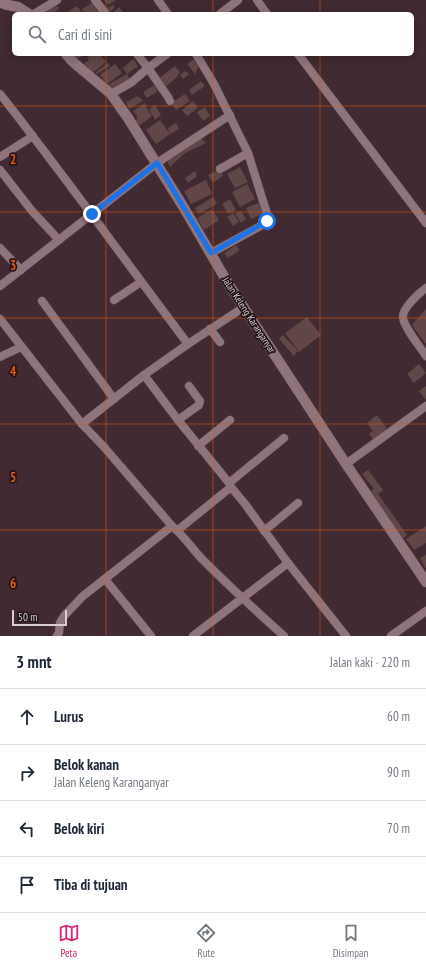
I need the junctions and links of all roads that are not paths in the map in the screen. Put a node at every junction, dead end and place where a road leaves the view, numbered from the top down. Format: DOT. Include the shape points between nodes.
graph roads {
  1 [pos="57,0"];
  2 [pos="95,0"];
  3 [pos="158,0"];
  4 [pos="238,0"];
  5 [pos="257,0"];
  6 [pos="0,2"];
  7 [pos="15,4"];
  8 [pos="26,12"];
  9 [pos="37,12"];
  10 [pos="104,12"];
  11 [pos="167,12"];
  12 [pos="223,12"];
  13 [pos="266,12"];
  14 [pos="68,56"];
  15 [pos="139,56"];
  16 [pos="165,56"];
  17 [pos="197,56"];
  18 [pos="300,56"];
  19 [pos="148,68"];
  20 [pos="0,94"];
  21 [pos="111,94"];
  22 [pos="170,101"];
  23 [pos="230,115"];
  24 [pos="33,136"];
  25 [pos="248,153"];
  26 [pos="0,157"];
  27 [pos="157,163"];
  28 [pos="220,169"];
  29 [pos="0,170"];
  30 [pos="92,214"];
  31 [pos="426,222"];
  32 [pos="59,240"];
  33 [pos="0,248"];
  34 [pos="211,253"];
  35 [pos="21,270"];
  36 [pos="141,282"];
  37 [pos="0,286"];
  38 [pos="426,288"];
  39 [pos="114,300"];
  40 [pos="42,301"];
  41 [pos="244,307"];
  42 [pos="0,319"];
  43 [pos="210,329"];
  44 [pos="220,342"];
  45 [pos="188,344"];
  46 [pos="21,347"];
  47 [pos="425,351"];
  48 [pos="0,357"];
  49 [pos="144,375"];
  50 [pos="189,386"];
  51 [pos="114,399"];
  52 [pos="426,406"];
  53 [pos="178,420"];
  54 [pos="230,420"];
  55 [pos="82,424"];
  56 [pos="284,438"];
  57 [pos="198,446"];
  58 [pos="346,464"];
  59 [pos="230,485"];
  60 [pos="298,503"];
  61 [pos="175,528"];
  62 [pos="264,531"];
  63 [pos="288,562"];
  64 [pos="105,579"];
  65 [pos="426,582"];
  66 [pos="242,599"];
  67 [pos="426,611"];
  68 [pos="58,636"];
  69 [pos="151,636"];
  70 [pos="193,636"];
  71 [pos="284,636"];
  72 [pos="346,636"];
  73 [pos="391,636"];
  1 -- 9 [label="street"];
  2 -- 10 [label="street"];
  3 -- 11 [label="street"];
  4 -- 12 [label="street"];
  5 -- 13 [label="street"];
  6 -- 7 [label="main road"];
  7 -- 8 [label="main road"];
  14 -- 21 [label="main road, Jalan Keleng Karanganyar"];
  15 -- 19 [label="street"];
  16 -- 19 [label="street"];
  17 -- 23 [label="street"];
  18 -- 31 [label="street"];
  19 -- 21 [label="street" via="132,82"];
  19 -- 22 [label="street"];
  20 -- 24 [label="street"];
  21 -- 27 [label="main road, Jalan Keleng Karanganyar"];
  23 -- 25 [label="street"];
  23 -- 27 [label="street"];
  24 -- 26 [label="street"];
  24 -- 30 [label="street"];
  25 -- 28 [label="street"];
  25 -- 34 [label="street" via="268,220"];
  27 -- 30 [label="street"];
  27 -- 34 [label="main road, Jalan Keleng Karanganyar"];
  29 -- 32 [label="street"];
  30 -- 32 [label="street"];
  30 -- 36 [label="street"];
  32 -- 35 [label="street"];
  33 -- 35 [label="street"];
  34 -- 41 [label="main road, Jalan Keleng Karanganyar"];
  35 -- 37 [label="street"];
  36 -- 39 [label="street"];
  36 -- 45 [label="street"];
  38 -- 47 [label="street" via="403,312 403,321"];
  40 -- 51 [label="street"];
  41 -- 43 [label="street"];
  41 -- 58 [label="main road, Jalan Keleng Karanganyar"];
  42 -- 46 [label="street"];
  43 -- 44 [label="street"];
  43 -- 45 [label="street"];
  45 -- 49 [label="street"];
  46 -- 48 [label="street"];
  46 -- 55 [label="street"];
  49 -- 51 [label="street"];
  49 -- 53 [label="street"];
  50 -- 53 [label="street" via="200,404"];
  51 -- 55 [label="street"];
  52 -- 58 [label="street"];
  53 -- 57 [label="street"];
  54 -- 57 [label="street"];
  55 -- 61 [label="street"];
  56 -- 59 [label="street"];
  57 -- 59 [label="street"];
  58 -- 65 [label="main road, Jalan Keleng Karanganyar"];
  59 -- 61 [label="street"];
  59 -- 62 [label="street"];
  60 -- 62 [label="street"];
  61 -- 64 [label="street"];
  61 -- 66 [label="street"];
  62 -- 63 [label="street"];
  63 -- 66 [label="street"];
  63 -- 72 [label="street"];
  64 -- 68 [label="street" via="83,596 64,616"];
  64 -- 69 [label="street"];
  66 -- 70 [label="street"];
  66 -- 71 [label="street"];
  67 -- 73 [label="street"];
}
